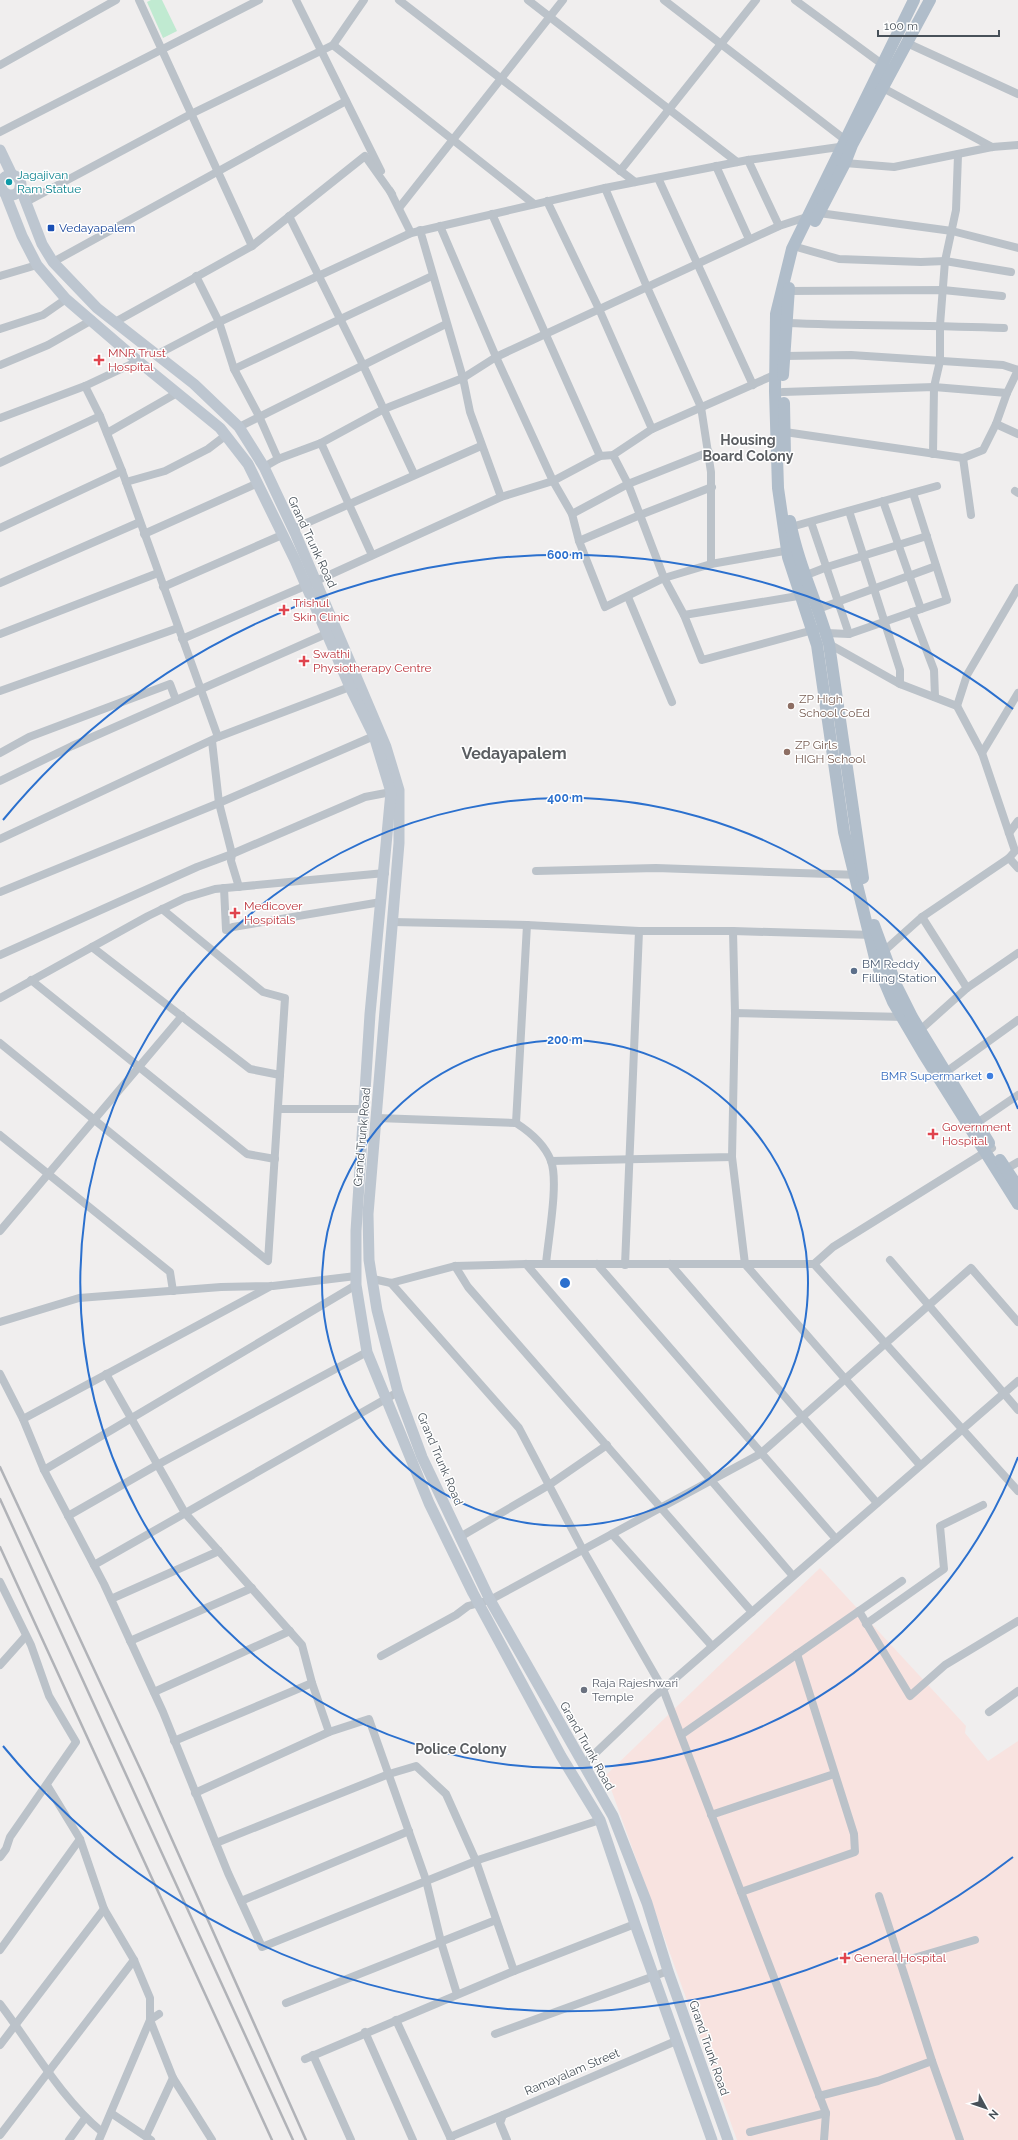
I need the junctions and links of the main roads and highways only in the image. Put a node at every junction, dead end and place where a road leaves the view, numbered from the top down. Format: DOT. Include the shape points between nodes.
graph roads {
  1 [pos="914,0"];
  2 [pos="925,2"];
  3 [pos="888,69"];
  4 [pos="847,144"];
  5 [pos="0,150"];
  6 [pos="12,175"];
  7 [pos="2,187"];
  8 [pos="20,187"];
  9 [pos="813,215"];
  10 [pos="779,373"];
  11 [pos="792,550"];
  12 [pos="806,595"];
  13 [pos="355,685"];
  14 [pos="858,874"];
  15 [pos="873,935"];
  16 [pos="907,1017"];
  17 [pos="378,1101"];
  18 [pos="364,1105"];
  19 [pos="362,1129"];
  20 [pos="376,1130"];
  21 [pos="989,1150"];
  22 [pos="1018,1187"];
  23 [pos="1018,1204"];
  24 [pos="370,1260"];
  25 [pos="356,1262"];
  26 [pos="377,1310"];
  27 [pos="361,1312"];
  28 [pos="712,2140"];
  29 [pos="728,2140"];
  1 -- 3 [label="main road"];
  2 -- 3 [label="main road" via="907,43"];
  3 -- 4 [label="main road"];
  3 -- 4 [label="main road" via="884,88"];
  4 -- 9 [label="main road"];
  4 -- 9 [label="main road" via="845,163"];
  5 -- 6 [label="main road"];
  6 -- 7 [label="main road" via="3,179"];
  6 -- 8 [label="main road" via="18,178"];
  7 -- 8 [label="main road" via="14,195"];
  7 -- 13 [label="main road" via="37,266 66,299 220,428 248,464 326,634"];
  8 -- 13 [label="main road, Grand Trunk Road" via="42,244 53,262 97,308 194,384 239,427 264,467 293,529"];
  9 -- 10 [label="main road" via="800,248 788,291 784,356"];
  9 -- 10 [label="main road" via="792,249 776,314"];
  10 -- 11 [label="main road" via="783,392 785,493"];
  10 -- 11 [label="main road" via="778,488"];
  11 -- 12 [label="main road"];
  11 -- 12 [label="main road" via="804,576"];
  12 -- 14 [label="main road" via="824,688 844,832"];
  12 -- 14 [label="main road" via="818,609 826,635"];
  13 -- 17 [label="main road, Grand Trunk Road" via="386,746 399,790 399,843"];
  13 -- 18 [label="main road" via="391,792"];
  14 -- 15 [label="main road"];
  15 -- 16 [label="main road" via="884,951"];
  15 -- 16 [label="main road" via="876,962"];
  16 -- 21 [label="main road"];
  16 -- 21 [label="main road" via="946,1072 977,1123"];
  17 -- 18 [label="main road"];
  17 -- 20 [label="main road, Grand Trunk Road"];
  18 -- 19 [label="main road"];
  19 -- 20 [label="main road"];
  19 -- 25 [label="main road"];
  20 -- 24 [label="main road, Grand Trunk Road" via="368,1214"];
  21 -- 22 [label="main road"];
  21 -- 23 [label="main road"];
  24 -- 25 [label="main road"];
  24 -- 26 [label="main road, Grand Trunk Road"];
  25 -- 27 [label="main road"];
  26 -- 27 [label="main road"];
  26 -- 29 [label="main road, Grand Trunk Road" via="398,1392 422,1457 490,1600 613,1816 647,1903 668,1971"];
  27 -- 28 [label="main road" via="367,1352 429,1503 478,1602 561,1756 600,1820"];
}
